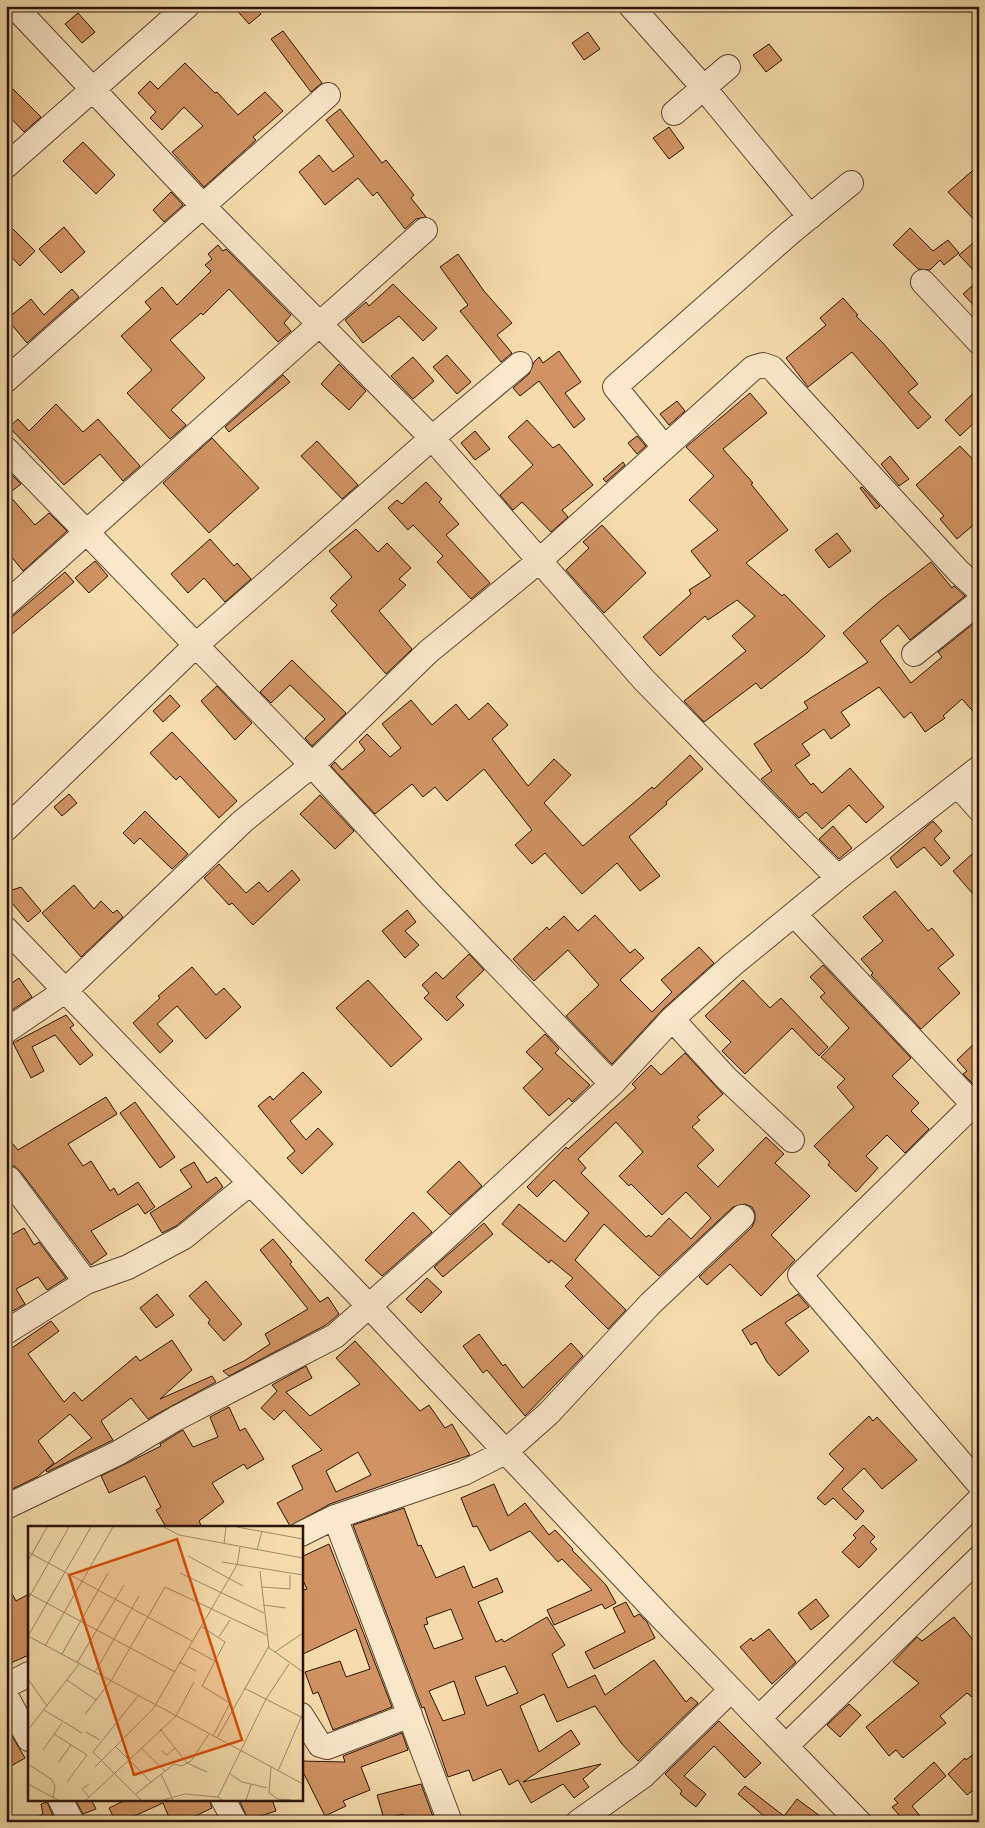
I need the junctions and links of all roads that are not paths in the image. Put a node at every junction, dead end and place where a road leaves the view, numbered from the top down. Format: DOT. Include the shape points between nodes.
graph roads {
  1 [pos="14,6"];
  2 [pos="187,6"];
  3 [pos="631,6"];
  4 [pos="728,67"];
  5 [pos="703,87"];
  6 [pos="94,90"];
  7 [pos="328,94"];
  8 [pos="674,113"];
  9 [pos="6,166"];
  10 [pos="851,184"];
  11 [pos="202,205"];
  12 [pos="810,217"];
  13 [pos="425,230"];
  14 [pos="923,282"];
  15 [pos="320,323"];
  16 [pos="979,342"];
  17 [pos="520,364"];
  18 [pos="6,380"];
  19 [pos="432,438"];
  20 [pos="664,447"];
  21 [pos="6,449"];
  22 [pos="87,534"];
  23 [pos="539,561"];
  24 [pos="979,590"];
  25 [pos="979,602"];
  26 [pos="6,604"];
  27 [pos="196,646"];
  28 [pos="914,654"];
  29 [pos="312,765"];
  30 [pos="979,768"];
  31 [pos="958,785"];
  32 [pos="979,809"];
  33 [pos="6,828"];
  34 [pos="838,878"];
  35 [pos="794,914"];
  36 [pos="6,929"];
  37 [pos="65,991"];
  38 [pos="672,1018"];
  39 [pos="6,1031"];
  40 [pos="612,1084"];
  41 [pos="976,1102"];
  42 [pos="792,1140"];
  43 [pos="9,1179"];
  44 [pos="249,1184"];
  45 [pos="742,1217"];
  46 [pos="86,1282"];
  47 [pos="368,1306"];
  48 [pos="6,1332"];
  49 [pos="505,1452"];
  50 [pos="979,1484"];
  51 [pos="979,1500"];
  52 [pos="6,1507"];
  53 [pos="335,1517"];
  54 [pos="302,1534"];
  55 [pos="979,1558"];
  56 [pos="28,1675"];
  57 [pos="6,1686"];
  58 [pos="731,1690"];
  59 [pos="6,1696"];
  60 [pos="410,1715"];
  61 [pos="302,1717"];
  62 [pos="759,1718"];
  63 [pos="28,1737"];
  64 [pos="786,1746"];
  65 [pos="61,1800"];
  66 [pos="224,1800"];
  67 [pos="72,1822"];
  68 [pos="235,1822"];
  69 [pos="450,1822"];
  70 [pos="578,1822"];
  71 [pos="859,1822"];
  1 -- 6 [label="street"];
  2 -- 6 [label="street"];
  3 -- 5 [label="street"];
  4 -- 5 [label="street"];
  5 -- 8 [label="street"];
  5 -- 12 [label="street"];
  6 -- 9 [label="street"];
  6 -- 11 [label="street"];
  7 -- 11 [label="street"];
  10 -- 12 [label="street"];
  11 -- 15 [label="street"];
  11 -- 18 [label="street"];
  12 -- 20 [label="street" via="615,387"];
  13 -- 15 [label="street"];
  14 -- 16 [label="street"];
  15 -- 19 [label="street"];
  15 -- 22 [label="street"];
  17 -- 19 [label="street"];
  19 -- 23 [label="street"];
  19 -- 27 [label="street"];
  20 -- 23 [label="street"];
  20 -- 24 [label="street" via="753,368 768,366"];
  21 -- 22 [label="street"];
  22 -- 26 [label="street"];
  22 -- 27 [label="street"];
  23 -- 29 [label="street" via="428,652"];
  23 -- 34 [label="street" via="644,680"];
  25 -- 28 [label="street"];
  27 -- 29 [label="street"];
  27 -- 33 [label="street"];
  29 -- 37 [label="street" via="243,821"];
  29 -- 40 [label="street"];
  30 -- 31 [label="street"];
  31 -- 32 [label="street"];
  31 -- 34 [label="street"];
  34 -- 35 [label="street"];
  35 -- 38 [label="street"];
  35 -- 41 [label="street"];
  36 -- 37 [label="street"];
  37 -- 39 [label="street"];
  37 -- 44 [label="street"];
  38 -- 40 [label="street"];
  38 -- 42 [label="street" via="726,1078"];
  40 -- 47 [label="street" via="438,1246"];
  41 -- 50 [label="street" via="800,1275"];
  43 -- 46 [label="street"];
  44 -- 46 [label="street" via="184,1237 128,1267"];
  44 -- 47 [label="street"];
  45 -- 49 [label="street" via="650,1304 549,1413"];
  46 -- 48 [label="street"];
  47 -- 49 [label="street"];
  47 -- 52 [label="street" via="335,1336 175,1419 118,1453"];
  49 -- 53 [label="street" via="464,1473"];
  49 -- 58 [label="street"];
  51 -- 62 [label="street"];
  53 -- 54 [label="street"];
  53 -- 60 [label="street"];
  55 -- 64 [label="street"];
  56 -- 57 [label="street"];
  58 -- 62 [label="street"];
  58 -- 70 [label="street" via="643,1776"];
  59 -- 63 [label="street"];
  60 -- 61 [label="street" via="327,1748 320,1745"];
  60 -- 69 [label="street"];
  62 -- 64 [label="street"];
  64 -- 71 [label="street"];
  65 -- 67 [label="street"];
  66 -- 68 [label="street"];
}
